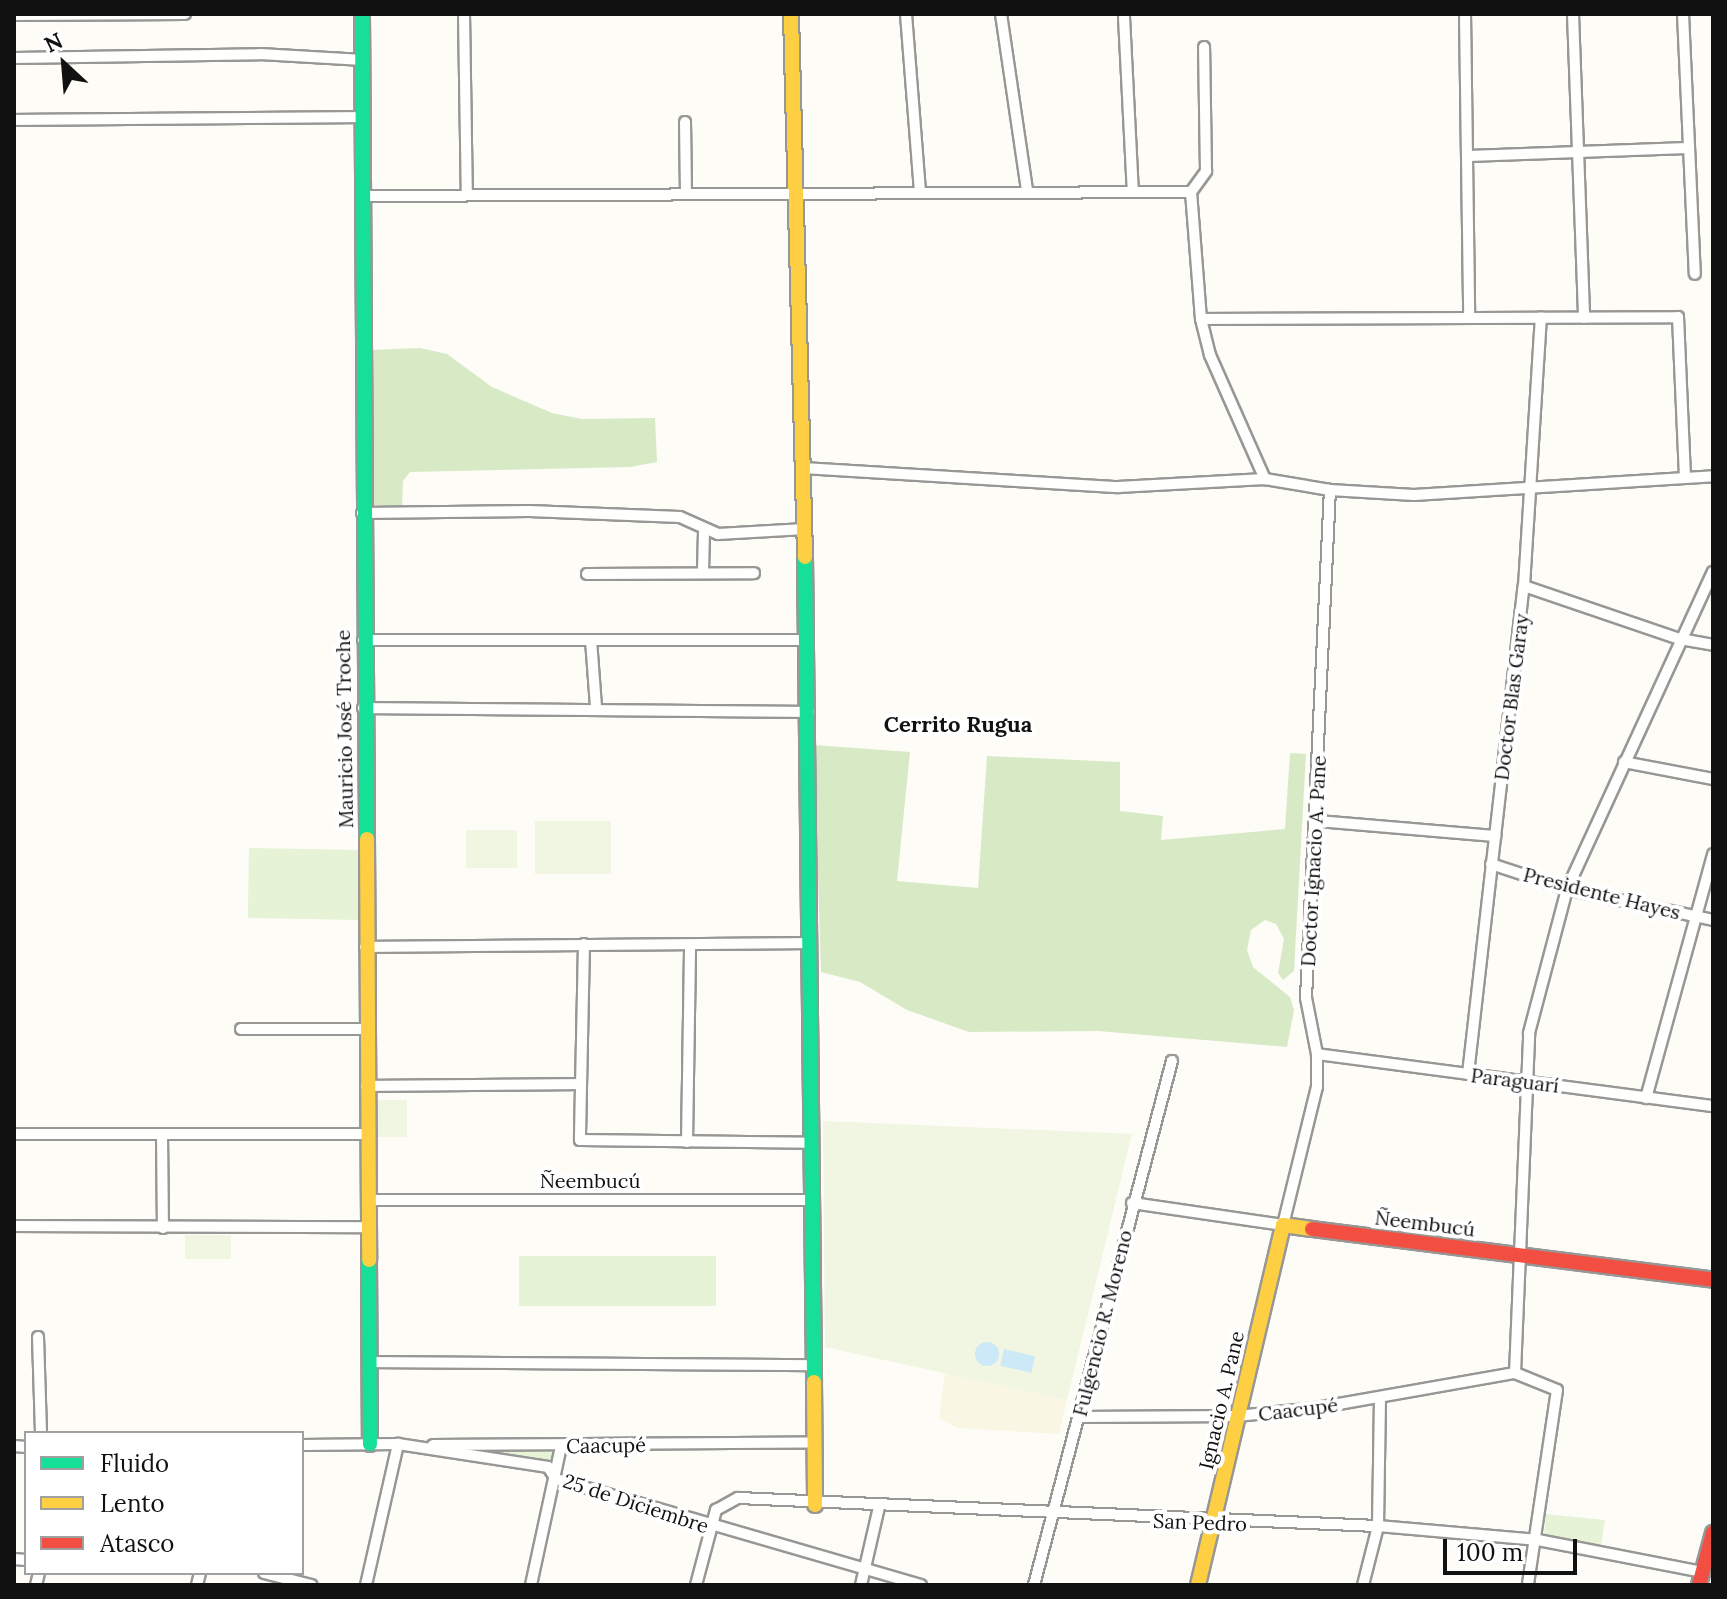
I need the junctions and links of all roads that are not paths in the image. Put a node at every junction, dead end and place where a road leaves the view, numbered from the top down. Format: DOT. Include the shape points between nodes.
graph roads {
  1 [pos="41,14"];
  2 [pos="185,14"];
  3 [pos="362,14"];
  4 [pos="464,14"];
  5 [pos="791,14"];
  6 [pos="906,14"];
  7 [pos="1001,14"];
  8 [pos="1465,14"];
  9 [pos="1573,14"];
  10 [pos="1683,14"];
  11 [pos="14,15"];
  12 [pos="1124,17"];
  13 [pos="1204,47"];
  14 [pos="14,58"];
  15 [pos="363,60"];
  16 [pos="364,117"];
  17 [pos="14,120"];
  18 [pos="685,122"];
  19 [pos="1689,148"];
  20 [pos="1578,152"];
  21 [pos="1467,156"];
  22 [pos="797,190"];
  23 [pos="920,191"];
  24 [pos="1027,191"];
  25 [pos="686,192"];
  26 [pos="1133,192"];
  27 [pos="1191,192"];
  28 [pos="467,195"];
  29 [pos="366,196"];
  30 [pos="1695,274"];
  31 [pos="1469,316"];
  32 [pos="1541,318"];
  33 [pos="1584,318"];
  34 [pos="1201,319"];
  35 [pos="803,468"];
  36 [pos="1713,476"];
  37 [pos="1685,478"];
  38 [pos="1265,479"];
  39 [pos="1330,490"];
  40 [pos="1531,491"];
  41 [pos="362,513"];
  42 [pos="805,529"];
  43 [pos="704,532"];
  44 [pos="703,572"];
  45 [pos="1713,572"];
  46 [pos="754,573"];
  47 [pos="587,574"];
  48 [pos="1524,586"];
  49 [pos="1680,639"];
  50 [pos="363,640"];
  51 [pos="591,640"];
  52 [pos="807,640"];
  53 [pos="1713,645"];
  54 [pos="596,707"];
  55 [pos="363,708"];
  56 [pos="809,712"];
  57 [pos="1624,762"];
  58 [pos="1713,779"];
  59 [pos="1317,821"];
  60 [pos="1495,836"];
  61 [pos="1713,854"];
  62 [pos="1491,864"];
  63 [pos="1567,889"];
  64 [pos="1694,915"];
  65 [pos="1713,920"];
  66 [pos="810,943"];
  67 [pos="584,944"];
  68 [pos="690,945"];
  69 [pos="365,947"];
  70 [pos="241,1029"];
  71 [pos="366,1029"];
  72 [pos="1317,1054"];
  73 [pos="1172,1061"];
  74 [pos="1468,1074"];
  75 [pos="1524,1080"];
  76 [pos="581,1084"];
  77 [pos="366,1086"];
  78 [pos="1646,1098"];
  79 [pos="1713,1106"];
  80 [pos="14,1134"];
  81 [pos="162,1134"];
  82 [pos="367,1134"];
  83 [pos="687,1142"];
  84 [pos="811,1143"];
  85 [pos="367,1200"];
  86 [pos="812,1200"];
  87 [pos="1132,1203"];
  88 [pos="1283,1225"];
  89 [pos="14,1226"];
  90 [pos="368,1227"];
  91 [pos="163,1228"];
  92 [pos="1522,1256"];
  93 [pos="1713,1280"];
  94 [pos="38,1337"];
  95 [pos="369,1362"];
  96 [pos="814,1365"];
  97 [pos="1515,1373"];
  98 [pos="1380,1397"];
  99 [pos="1237,1416"];
  100 [pos="1079,1417"];
  101 [pos="41,1431"];
  102 [pos="815,1442"];
  103 [pos="370,1444"];
  104 [pos="398,1444"];
  105 [pos="304,1445"];
  106 [pos="561,1446"];
  107 [pos="556,1479"];
  108 [pos="815,1505"];
  109 [pos="879,1507"];
  110 [pos="1051,1515"];
  111 [pos="1213,1523"];
  112 [pos="710,1526"];
  113 [pos="1378,1526"];
  114 [pos="1713,1533"];
  115 [pos="1538,1540"];
  116 [pos="865,1567"];
  117 [pos="272,1575"];
  118 [pos="1701,1578"];
  119 [pos="311,1585"];
  120 [pos="366,1585"];
  121 [pos="531,1585"];
  122 [pos="696,1585"];
  123 [pos="861,1585"];
  124 [pos="921,1585"];
  125 [pos="1034,1585"];
  126 [pos="1198,1585"];
  127 [pos="1363,1585"];
  128 [pos="1528,1585"];
  1 -- 2 [label="street"];
  1 -- 11 [label="street"];
  3 -- 15 [label="main road, Mauricio José Troche"];
  4 -- 28 [label="street"];
  5 -- 22 [label="main road"];
  6 -- 23 [label="street"];
  7 -- 24 [label="street"];
  8 -- 21 [label="street"];
  9 -- 20 [label="street"];
  10 -- 19 [label="street"];
  12 -- 26 [label="street"];
  13 -- 27 [label="street" via="1206,171"];
  14 -- 15 [label="street" via="260,54"];
  15 -- 16 [label="main road, Mauricio José Troche"];
  16 -- 17 [label="street"];
  16 -- 29 [label="main road, Mauricio José Troche"];
  18 -- 25 [label="street"];
  19 -- 20 [label="street"];
  19 -- 30 [label="street"];
  20 -- 21 [label="street"];
  20 -- 33 [label="street"];
  21 -- 31 [label="street"];
  22 -- 23 [label="street"];
  22 -- 25 [label="street"];
  22 -- 35 [label="main road"];
  23 -- 24 [label="street"];
  24 -- 26 [label="street"];
  25 -- 28 [label="street"];
  26 -- 27 [label="street"];
  27 -- 34 [label="street"];
  28 -- 29 [label="street"];
  29 -- 41 [label="main road, Mauricio José Troche"];
  31 -- 32 [label="street"];
  31 -- 34 [label="street"];
  32 -- 33 [label="street"];
  32 -- 40 [label="street, Doctor Blas Garay"];
  33 -- 37 [label="street" via="1678,317"];
  34 -- 38 [label="street" via="1210,355"];
  35 -- 38 [label="street" via="1118,487"];
  35 -- 42 [label="main road"];
  36 -- 37 [label="street"];
  37 -- 40 [label="street"];
  38 -- 39 [label="street"];
  39 -- 40 [label="street" via="1414,495"];
  39 -- 59 [label="street, Doctor Ignacio A. Pane"];
  40 -- 48 [label="street, Doctor Blas Garay"];
  41 -- 43 [label="street" via="529,511 680,517"];
  41 -- 50 [label="main road, Mauricio José Troche"];
  42 -- 43 [label="street"];
  42 -- 52 [label="main road"];
  43 -- 44 [label="street"];
  44 -- 46 [label="street"];
  44 -- 47 [label="street"];
  45 -- 49 [label="street"];
  48 -- 49 [label="street"];
  48 -- 60 [label="street, Doctor Blas Garay"];
  49 -- 53 [label="street"];
  49 -- 57 [label="street"];
  50 -- 51 [label="street"];
  50 -- 55 [label="main road, Mauricio José Troche"];
  51 -- 52 [label="street"];
  51 -- 54 [label="street"];
  52 -- 56 [label="main road"];
  54 -- 55 [label="street"];
  54 -- 56 [label="street"];
  55 -- 69 [label="main road, Mauricio José Troche"];
  56 -- 66 [label="main road"];
  57 -- 58 [label="street"];
  57 -- 63 [label="street"];
  59 -- 60 [label="street"];
  59 -- 72 [label="street, Doctor Ignacio A. Pane" via="1306,998"];
  60 -- 62 [label="street, Doctor Blas Garay"];
  61 -- 64 [label="street"];
  62 -- 63 [label="street, Presidente Hayes"];
  62 -- 74 [label="street, Doctor Blas Garay"];
  63 -- 64 [label="street, Presidente Hayes"];
  63 -- 75 [label="street" via="1529,1033"];
  64 -- 65 [label="street, Presidente Hayes"];
  64 -- 78 [label="street"];
  66 -- 68 [label="street"];
  66 -- 84 [label="main road"];
  67 -- 68 [label="street"];
  67 -- 69 [label="street"];
  67 -- 76 [label="street"];
  68 -- 83 [label="street"];
  69 -- 71 [label="main road, Mauricio José Troche"];
  70 -- 71 [label="street"];
  71 -- 77 [label="main road, Mauricio José Troche"];
  72 -- 74 [label="street, Paraguarí"];
  72 -- 88 [label="street, Doctor Ignacio A. Pane" via="1317,1087"];
  73 -- 87 [label="street, Fulgencio R. Moreno"];
  74 -- 75 [label="street, Paraguarí"];
  75 -- 78 [label="street, Paraguarí"];
  75 -- 92 [label="street"];
  76 -- 77 [label="street"];
  76 -- 83 [label="street" via="580,1140"];
  77 -- 82 [label="main road, Mauricio José Troche"];
  78 -- 79 [label="street, Paraguarí"];
  80 -- 81 [label="street"];
  81 -- 82 [label="street"];
  81 -- 91 [label="street"];
  82 -- 85 [label="main road, Mauricio José Troche"];
  83 -- 84 [label="street"];
  84 -- 86 [label="main road"];
  85 -- 86 [label="street, Ñeembucú"];
  85 -- 90 [label="main road, Mauricio José Troche"];
  86 -- 96 [label="main road"];
  87 -- 88 [label="street, Ñeembucú"];
  87 -- 100 [label="street, Fulgencio R. Moreno"];
  88 -- 92 [label="main road, Ñeembucú"];
  88 -- 99 [label="main road, Ignacio A. Pane"];
  89 -- 91 [label="street"];
  90 -- 91 [label="street"];
  90 -- 95 [label="main road, Mauricio José Troche"];
  92 -- 93 [label="main road, Ñeembucú"];
  92 -- 97 [label="street"];
  94 -- 101 [label="street"];
  95 -- 96 [label="street"];
  95 -- 103 [label="main road, Mauricio José Troche"];
  96 -- 102 [label="main road"];
  97 -- 98 [label="street, Caacupé"];
  97 -- 115 [label="street" via="1557,1390"];
  98 -- 99 [label="street, Caacupé"];
  98 -- 113 [label="street"];
  99 -- 100 [label="street, Caacupé"];
  99 -- 111 [label="main road, Ignacio A. Pane"];
  100 -- 110 [label="street, Fulgencio R. Moreno"];
  102 -- 106 [label="street, Caacupé"];
  102 -- 108 [label="main road"];
  103 -- 104 [label="street, 25 de Diciembre"];
  103 -- 105 [label="street, 25 de Diciembre"];
  104 -- 106 [label="street, Caacupé"];
  104 -- 107 [label="street, 25 de Diciembre" via="548,1467"];
  104 -- 120 [label="street"];
  106 -- 107 [label="street"];
  107 -- 112 [label="street, 25 de Diciembre"];
  107 -- 121 [label="street"];
  108 -- 109 [label="street, San Pedro"];
  108 -- 112 [label="street, San Pedro" via="738,1498 716,1510"];
  109 -- 110 [label="street, San Pedro"];
  109 -- 116 [label="street"];
  110 -- 111 [label="street, San Pedro"];
  110 -- 125 [label="street, Fulgencio R. Moreno"];
  111 -- 113 [label="street, San Pedro"];
  111 -- 126 [label="main road, Ignacio A. Pane"];
  112 -- 116 [label="street, 25 de Diciembre"];
  112 -- 122 [label="street"];
  113 -- 115 [label="street, San Pedro"];
  113 -- 127 [label="street"];
  114 -- 118 [label="main road"];
  115 -- 118 [label="street, San Pedro"];
  115 -- 128 [label="street"];
  116 -- 123 [label="street"];
  116 -- 124 [label="street, 25 de Diciembre"];
  117 -- 119 [label="street"];
}
